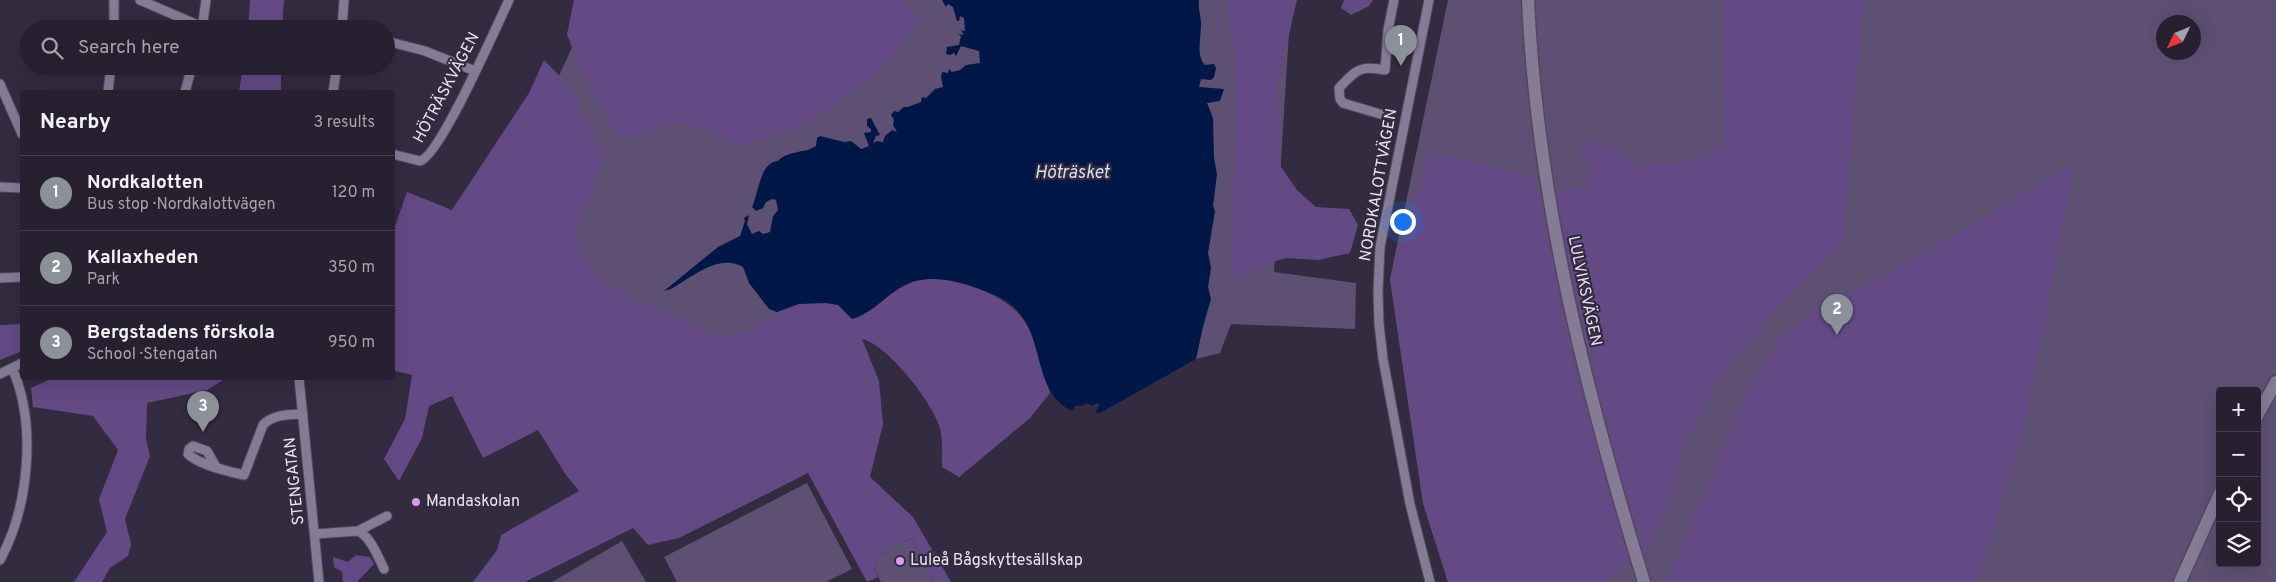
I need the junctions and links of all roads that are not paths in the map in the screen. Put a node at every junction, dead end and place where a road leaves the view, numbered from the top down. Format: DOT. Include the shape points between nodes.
graph roads {
  1 [pos="114,0"];
  2 [pos="140,0"];
  3 [pos="206,0"];
  4 [pos="344,0"];
  5 [pos="509,0"];
  6 [pos="1394,0"];
  7 [pos="1429,0"];
  8 [pos="1528,0"];
  9 [pos="114,20"];
  10 [pos="184,20"];
  11 [pos="203,20"];
  12 [pos="343,20"];
  13 [pos="395,43"];
  14 [pos="475,71"];
  15 [pos="110,75"];
  16 [pos="190,75"];
  17 [pos="336,75"];
  18 [pos="0,84"];
  19 [pos="108,90"];
  20 [pos="186,90"];
  21 [pos="333,90"];
  22 [pos="1380,114"];
  23 [pos="20,129"];
  24 [pos="395,155"];
  25 [pos="0,187"];
  26 [pos="20,188"];
  27 [pos="20,277"];
  28 [pos="0,278"];
  29 [pos="20,364"];
  30 [pos="12,368"];
  31 [pos="0,374"];
  32 [pos="299,380"];
  33 [pos="2276,382"];
  34 [pos="2261,409"];
  35 [pos="303,414"];
  36 [pos="216,467"];
  37 [pos="2216,502"];
  38 [pos="387,516"];
  39 [pos="358,531"];
  40 [pos="315,534"];
  41 [pos="0,560"];
  42 [pos="384,569"];
  43 [pos="319,582"];
  44 [pos="1430,582"];
  45 [pos="1644,582"];
  46 [pos="2180,582"];
  1 -- 9 [label="street"];
  2 -- 10 [label="street"];
  3 -- 11 [label="street"];
  4 -- 12 [label="street"];
  5 -- 14 [label="street, HÖTRÄSKVÄGEN"];
  6 -- 22 [label="street" via="1385,70 1362,68 1340,88 1339,94 1343,103"];
  7 -- 44 [label="street, NORDKALOTTVÄGEN" via="1380,247 1378,292 1385,368 1410,504"];
  8 -- 45 [label="main road, LULVIKSVÄGEN" via="1539,127 1555,230 1598,428"];
  13 -- 14 [label="street" via="425,51"];
  14 -- 24 [label="street, HÖTRÄSKVÄGEN" via="427,157 416,161"];
  15 -- 19 [label="street"];
  16 -- 20 [label="street"];
  17 -- 21 [label="street"];
  18 -- 23 [label="street"];
  25 -- 26 [label="street"];
  27 -- 28 [label="street"];
  29 -- 30 [label="street"];
  30 -- 31 [label="street"];
  30 -- 41 [label="street" via="20,387 26,422 25,479 17,521"];
  32 -- 35 [label="street, STENGATAN"];
  33 -- 34 [label="main road"];
  35 -- 36 [label="street" via="278,416 263,425 244,475"];
  35 -- 40 [label="street, STENGATAN"];
  37 -- 46 [label="main road"];
  38 -- 39 [label="street"];
  39 -- 40 [label="street"];
  39 -- 42 [label="street" via="364,534"];
  40 -- 43 [label="street, STENGATAN"];
}
